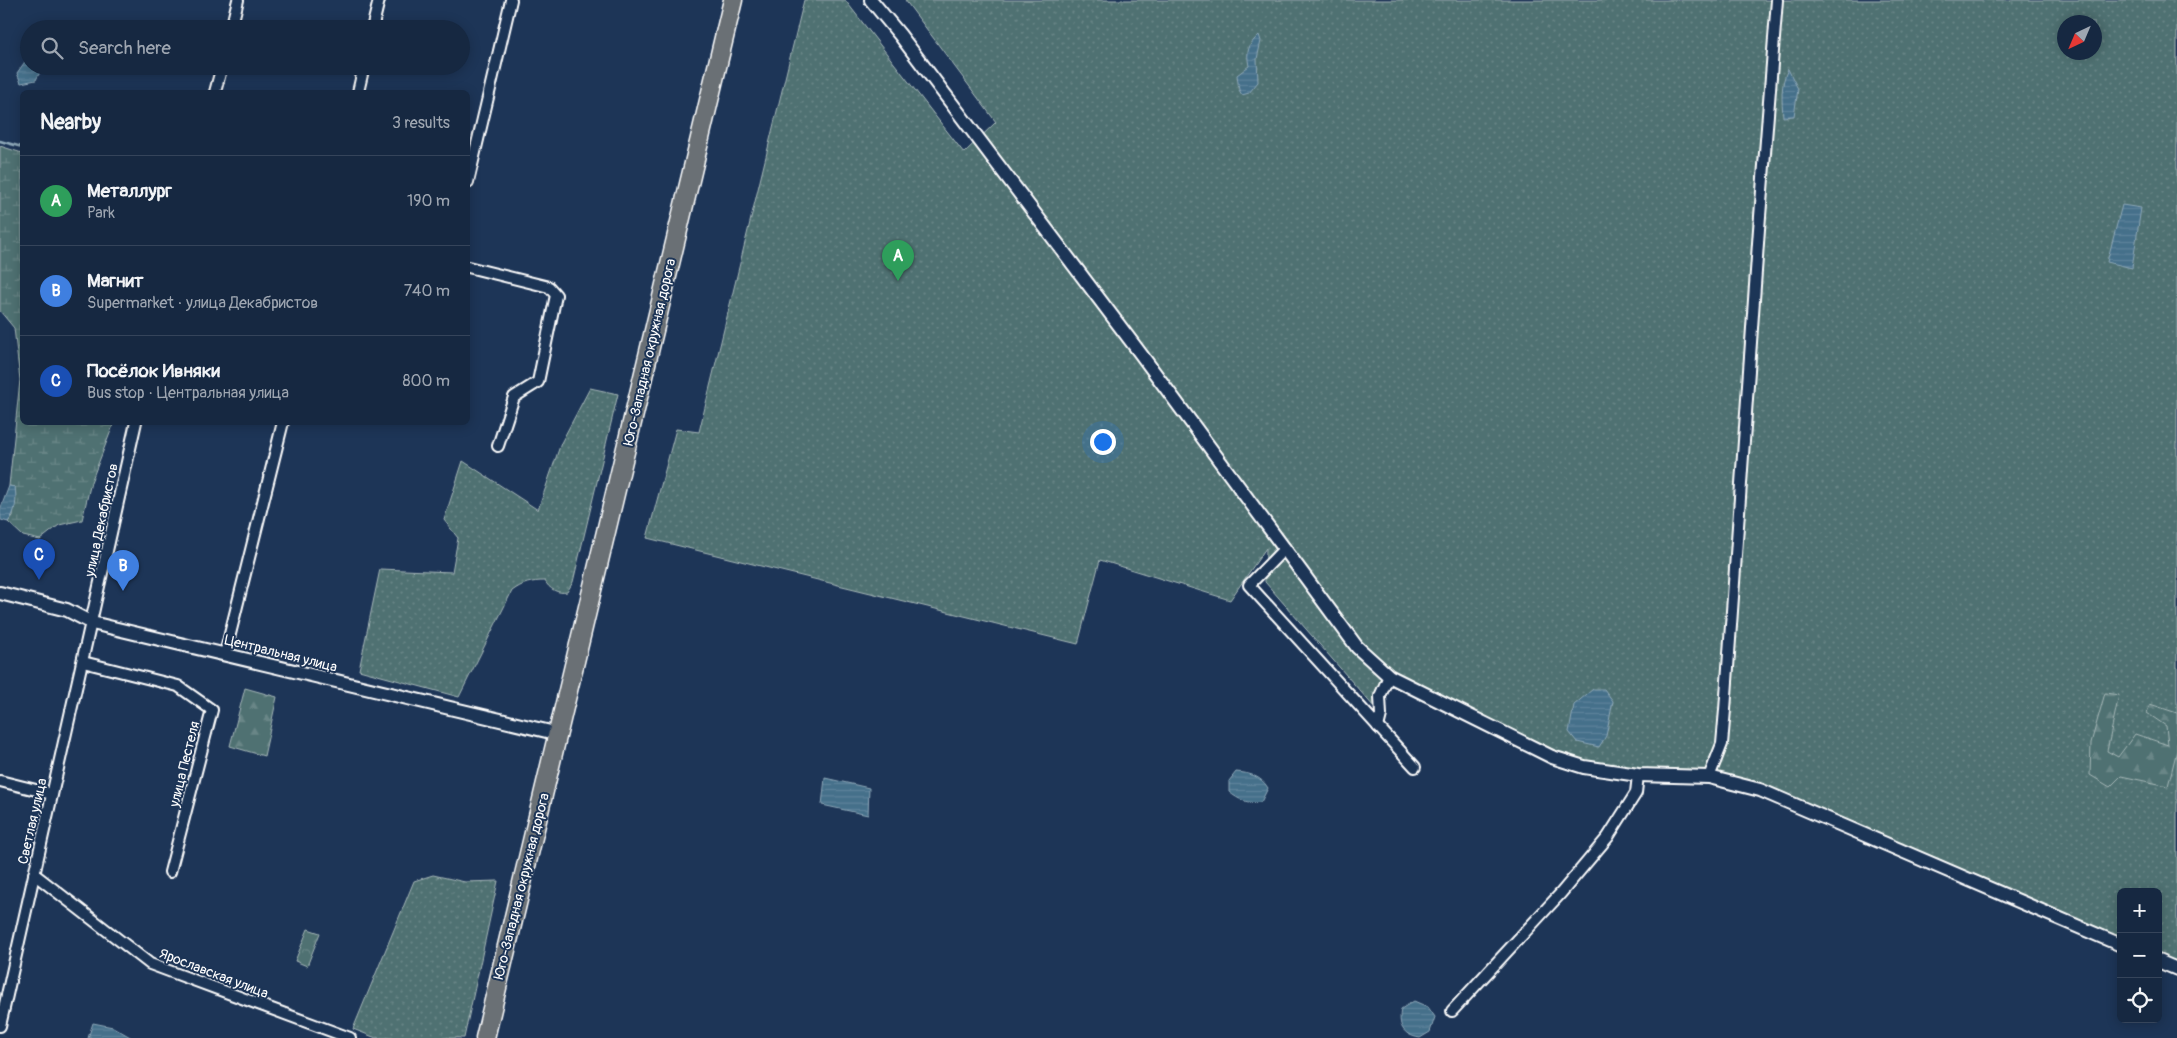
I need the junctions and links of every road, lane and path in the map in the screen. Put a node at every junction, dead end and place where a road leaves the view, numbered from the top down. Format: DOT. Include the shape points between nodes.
graph roads {
  1 [pos="238,0"];
  2 [pos="379,0"];
  3 [pos="511,0"];
  4 [pos="733,0"];
  5 [pos="871,0"];
  6 [pos="1777,0"];
  7 [pos="233,20"];
  8 [pos="374,20"];
  9 [pos="220,75"];
  10 [pos="362,75"];
  11 [pos="216,90"];
  12 [pos="358,90"];
  13 [pos="470,174"];
  14 [pos="470,267"];
  15 [pos="135,425"];
  16 [pos="282,425"];
  17 [pos="498,446"];
  18 [pos="1285,548"];
  19 [pos="0,593"];
  20 [pos="92,623"];
  21 [pos="226,654"];
  22 [pos="83,662"];
  23 [pos="1389,676"];
  24 [pos="1378,727"];
  25 [pos="558,734"];
  26 [pos="1415,767"];
  27 [pos="1638,775"];
  28 [pos="1709,778"];
  29 [pos="0,781"];
  30 [pos="52,794"];
  31 [pos="170,872"];
  32 [pos="34,874"];
  33 [pos="2117,943"];
  34 [pos="2162,963"];
  35 [pos="2177,969"];
  36 [pos="1452,1011"];
  37 [pos="0,1026"];
  38 [pos="350,1038"];
  39 [pos="485,1038"];
  1 -- 7 [label="street"];
  2 -- 8 [label="street"];
  3 -- 13 [label="street"];
  4 -- 25 [label="highway, Юго-Западная окружная дорога"];
  5 -- 18 [label="street" via="990,152"];
  6 -- 28 [label="street" via="1725,710 1722,744"];
  9 -- 11 [label="street"];
  10 -- 12 [label="street"];
  14 -- 17 [label="street" via="549,287 556,295 538,382 514,397"];
  15 -- 20 [label="street, улица Декабристов"];
  16 -- 21 [label="street"];
  18 -- 23 [label="street" via="1357,647"];
  18 -- 24 [label="street" via="1249,585"];
  19 -- 20 [label="street, Центральная улица" via="67,610"];
  20 -- 21 [label="street, Центральная улица"];
  20 -- 22 [label="street, Светлая улица"];
  21 -- 25 [label="street, Центральная улица"];
  22 -- 30 [label="street, Светлая улица"];
  22 -- 31 [label="street, улица Пестеля" via="178,686 212,710"];
  23 -- 24 [label="street" via="1380,696"];
  23 -- 27 [label="street" via="1552,757"];
  24 -- 26 [label="street"];
  25 -- 39 [label="highway, Юго-Западная окружная дорога"];
  27 -- 28 [label="street"];
  27 -- 36 [label="street" via="1636,794 1608,838"];
  28 -- 33 [label="street" via="1760,790"];
  29 -- 30 [label="street"];
  30 -- 32 [label="street, Светлая улица"];
  32 -- 37 [label="street, Светлая улица"];
  32 -- 38 [label="street, Ярославская улица" via="150,964"];
  34 -- 35 [label="street"];
}
